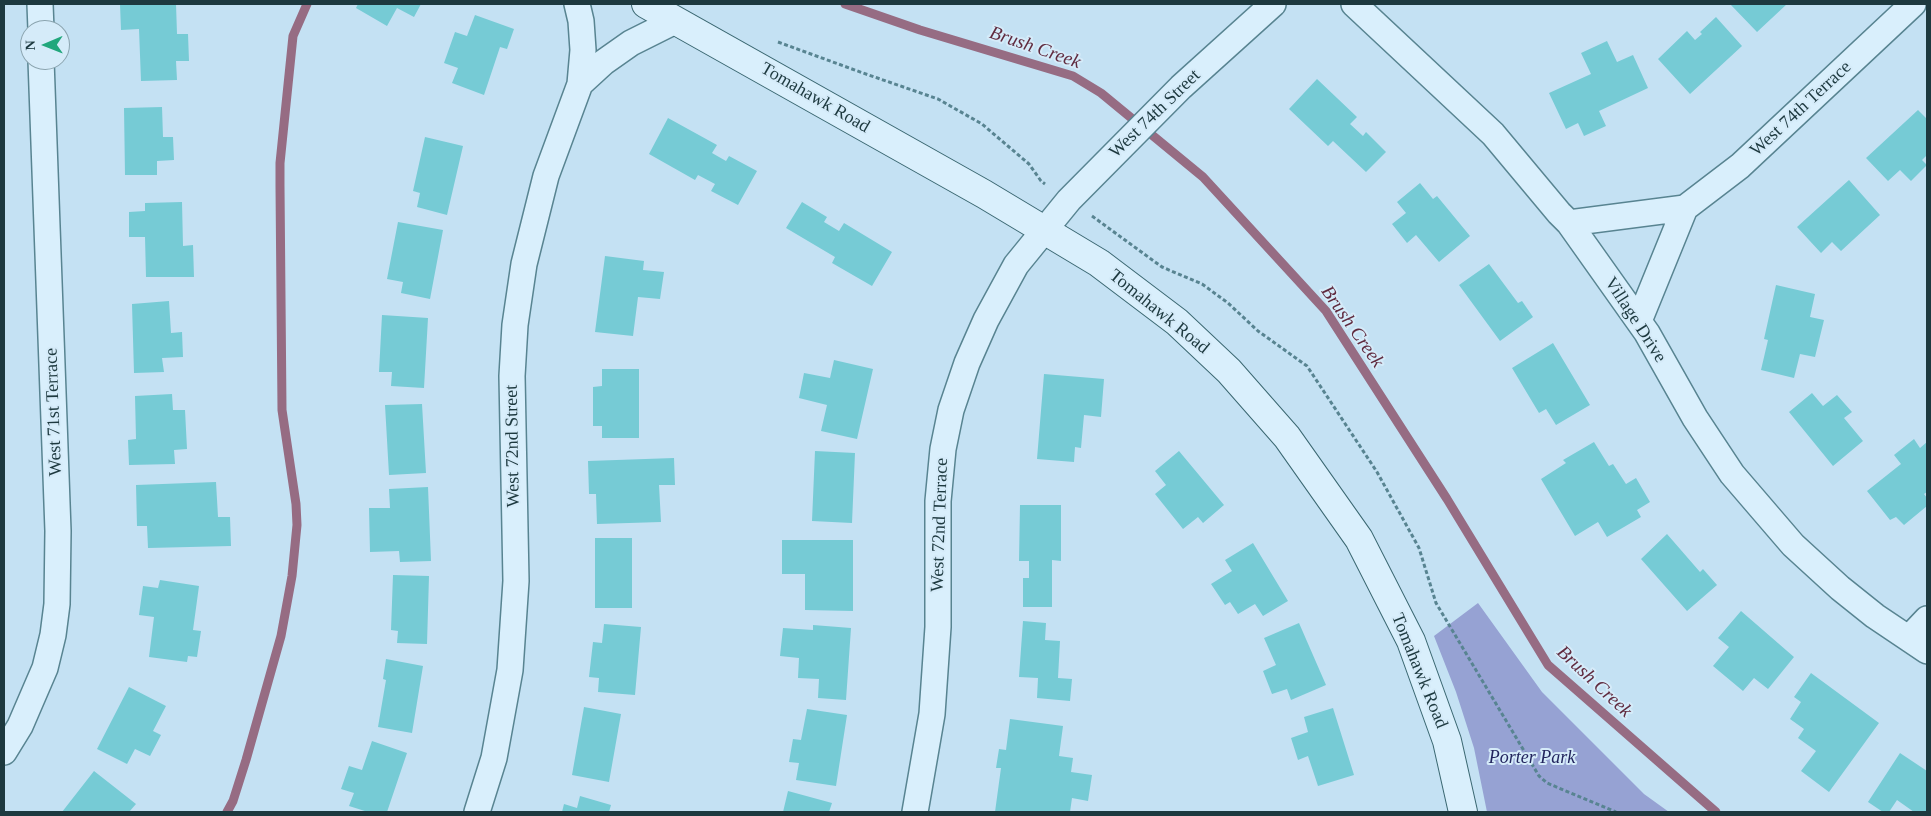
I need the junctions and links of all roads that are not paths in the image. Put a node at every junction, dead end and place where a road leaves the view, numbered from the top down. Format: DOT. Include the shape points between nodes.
graph roads {
  1 [pos="40,4"];
  2 [pos="577,4"];
  3 [pos="646,4"];
  4 [pos="1273,4"];
  5 [pos="1354,4"];
  6 [pos="1913,4"];
  7 [pos="41,20"];
  8 [pos="676,21"];
  9 [pos="41,70"];
  10 [pos="580,84"];
  11 [pos="1685,208"];
  12 [pos="1569,223"];
  13 [pos="1044,231"];
  14 [pos="1639,321"];
  15 [pos="1927,620"];
  16 [pos="1918,644"];
  17 [pos="4,752"];
  18 [pos="477,812"];
  19 [pos="915,812"];
  20 [pos="1463,812"];
  1 -- 7 [label="street"];
  2 -- 10 [label="street, West 72nd Street" via="583,50"];
  3 -- 8 [label="street, Tomahawk Road"];
  4 -- 13 [label="street, West 74th Street" via="1181,87 1105,162"];
  5 -- 12 [label="street, Village Drive" via="1493,134"];
  6 -- 11 [label="street, West 74th Terrace" via="1740,166"];
  8 -- 10 [label="street, West 72nd Street" via="631,44"];
  8 -- 13 [label="street, Tomahawk Road"];
  9 -- 17 [label="street, West 71st Terrace" via="58,531 57,604 45,668 20,726"];
  10 -- 18 [label="street, West 72nd Street" via="546,176 521,282 512,376 516,581 510,670 494,758"];
  11 -- 12 [label="street, West 74th Terrace"];
  11 -- 14 [label="street"];
  12 -- 14 [label="street, Village Drive"];
  13 -- 19 [label="street, West 72nd Terrace" via="1016,266 986,320 951,410 938,501 938,626 932,714"];
  13 -- 20 [label="street, Tomahawk Road" via="1098,263 1176,322 1229,371 1287,437 1359,539 1411,641 1447,741"];
  14 -- 16 [label="street, Village Drive" via="1695,418 1732,474 1793,545 1875,616"];
  15 -- 16 [label="street, Village Drive"];
}
